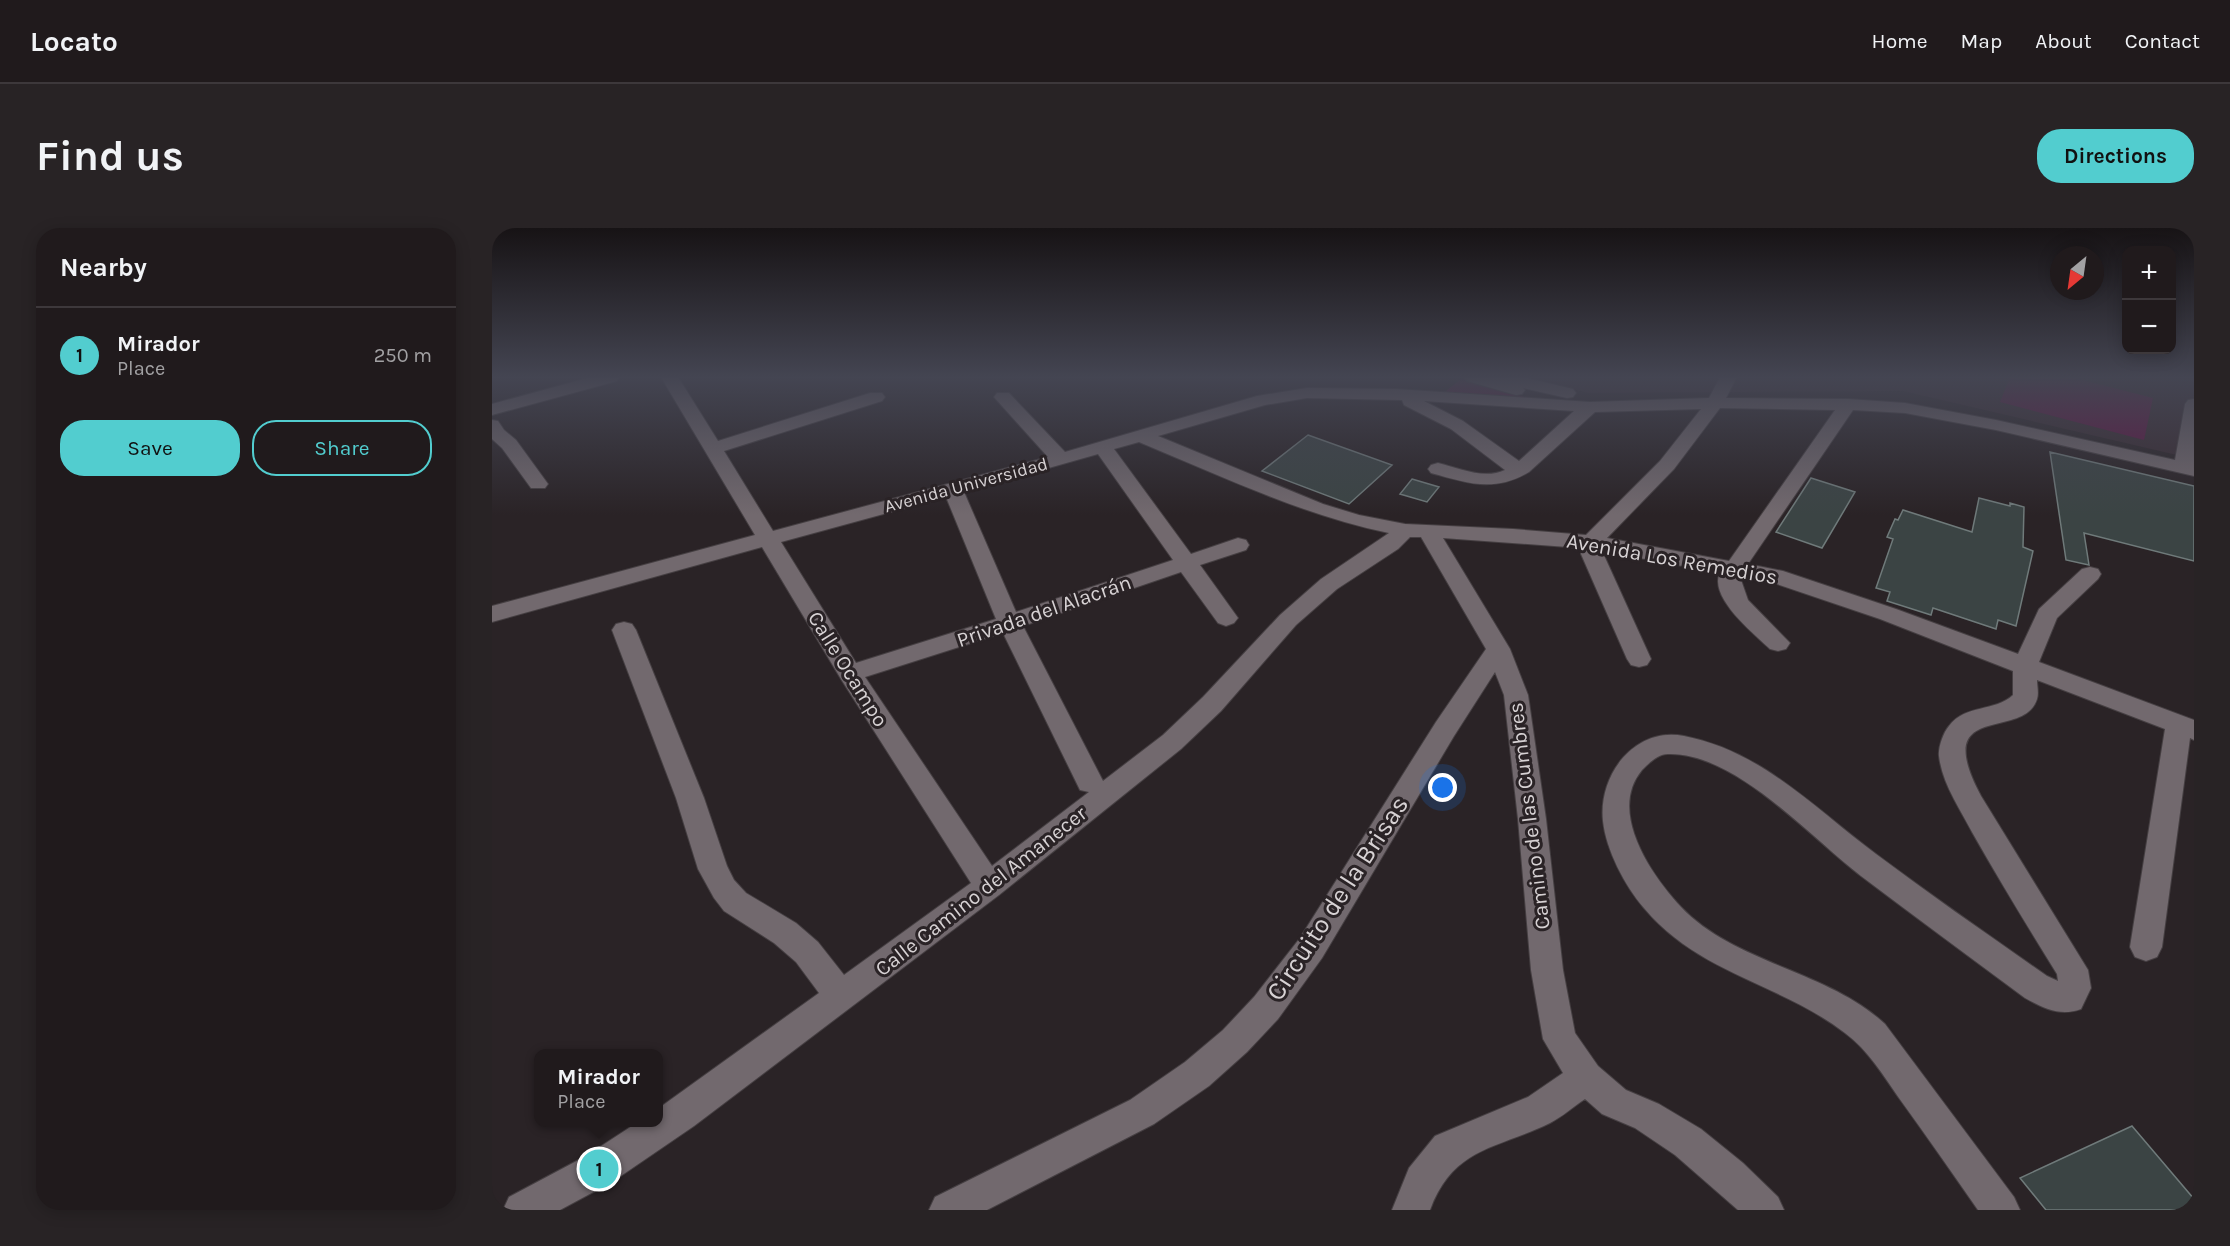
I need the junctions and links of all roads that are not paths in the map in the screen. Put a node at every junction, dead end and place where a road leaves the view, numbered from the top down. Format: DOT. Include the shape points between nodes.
graph roads {
  1 [pos="696,423"];
  2 [pos="795,423"];
  3 [pos="1027,423"];
  4 [pos="1186,423"];
  5 [pos="1453,423"];
  6 [pos="1564,423"];
  7 [pos="1700,423"];
  8 [pos="1835,423"];
  9 [pos="1989,423"];
  10 [pos="2009,423"];
  11 [pos="2192,423"];
  12 [pos="492,425"];
  13 [pos="1141,436"];
  14 [pos="1103,447"];
  15 [pos="712,449"];
  16 [pos="1061,459"];
  17 [pos="2189,465"];
  18 [pos="1438,469"];
  19 [pos="1518,470"];
  20 [pos="538,484"];
  21 [pos="953,489"];
  22 [pos="1417,530"];
  23 [pos="768,538"];
  24 [pos="1591,542"];
  25 [pos="1238,545"];
  26 [pos="1186,563"];
  27 [pos="1735,567"];
  28 [pos="2090,574"];
  29 [pos="492,614"];
  30 [pos="1226,618"];
  31 [pos="1010,622"];
  32 [pos="624,630"];
  33 [pos="1778,643"];
  34 [pos="1498,649"];
  35 [pos="1639,659"];
  36 [pos="2025,666"];
  37 [pos="850,673"];
  38 [pos="2186,727"];
  39 [pos="1090,782"];
  40 [pos="989,886"];
  41 [pos="2146,947"];
  42 [pos="842,997"];
  43 [pos="1586,1078"];
  44 [pos="662,1127"];
  45 [pos="663,1127"];
  46 [pos="522,1210"];
  47 [pos="948,1210"];
  48 [pos="1411,1210"];
  49 [pos="1765,1210"];
  50 [pos="2001,1210"];
  1 -- 15 [label="street, Calle Ocampo"];
  2 -- 15 [label="street"];
  3 -- 16 [label="street"];
  4 -- 13 [label="street, Avenida Universidad"];
  5 -- 19 [label="street"];
  6 -- 19 [label="street"];
  7 -- 24 [label="street" via="1676,455"];
  8 -- 27 [label="street"];
  9 -- 17 [label="street, Avenida Universidad"];
  10 -- 17 [label="street, Avenida Universidad"];
  11 -- 17 [label="street"];
  12 -- 20 [label="street"];
  13 -- 14 [label="street, Avenida Universidad"];
  13 -- 22 [label="street, Avenida Los Remedios" via="1316,508 1355,520"];
  14 -- 16 [label="street, Avenida Universidad"];
  14 -- 26 [label="street"];
  15 -- 23 [label="street, Calle Ocampo"];
  16 -- 21 [label="street, Avenida Universidad"];
  18 -- 19 [label="street" via="1494,479"];
  21 -- 23 [label="street, Avenida Universidad"];
  21 -- 31 [label="street"];
  22 -- 24 [label="street, Avenida Los Remedios"];
  22 -- 34 [label="street, Camino de las Cumbres"];
  22 -- 40 [label="street, Calle Camino del Amanecer" via="1329,584 1288,620 1172,742"];
  23 -- 29 [label="street, Avenida Universidad"];
  23 -- 37 [label="street, Calle Ocampo"];
  24 -- 27 [label="street, Avenida Los Remedios"];
  24 -- 35 [label="street" via="1592,554"];
  25 -- 26 [label="street, Privada del Alacrán"];
  26 -- 30 [label="street"];
  26 -- 31 [label="street, Privada del Alacrán"];
  27 -- 33 [label="street" via="1729,583 1738,602"];
  27 -- 36 [label="street, Avenida Los Remedios" via="1816,588"];
  28 -- 36 [label="street" via="2047,614"];
  31 -- 37 [label="street, Privada del Alacrán"];
  31 -- 39 [label="street"];
  32 -- 42 [label="street" via="690,798 713,869 724,889 735,902 786,933 807,952"];
  34 -- 43 [label="street, Camino de las Cumbres" via="1512,681 1520,714 1547,970 1560,1039"];
  34 -- 47 [label="street, Circuito de la Brisas" via="1311,948 1236,1041 1143,1112"];
  36 -- 38 [label="street, Avenida Los Remedios"];
  36 -- 50 [label="street" via="2025,698 2013,710 1979,717 1965,725 1957,734 1952,755 1971,804 2072,970 2075,988 2070,998 2052,996 2036,987 1845,847 1786,796 1756,776 1708,753 1680,744 1650,748 1638,756 1628,767 1618,799 1617,821 1632,864 1652,896 1674,920 1732,960 1831,1004 1872,1034"];
  37 -- 40 [label="street, Calle Ocampo"];
  38 -- 41 [label="street"];
  40 -- 42 [label="street, Calle Camino del Amanecer"];
  42 -- 45 [label="street, Calle Camino del Amanecer"];
  43 -- 48 [label="street" via="1539,1110 1448,1149 1422,1181"];
  43 -- 49 [label="street, Camino de las Cumbres" via="1614,1102 1647,1116 1688,1142"];
  44 -- 46 [label="street, Calle Camino del Amanecer" via="599,1169"];
}
